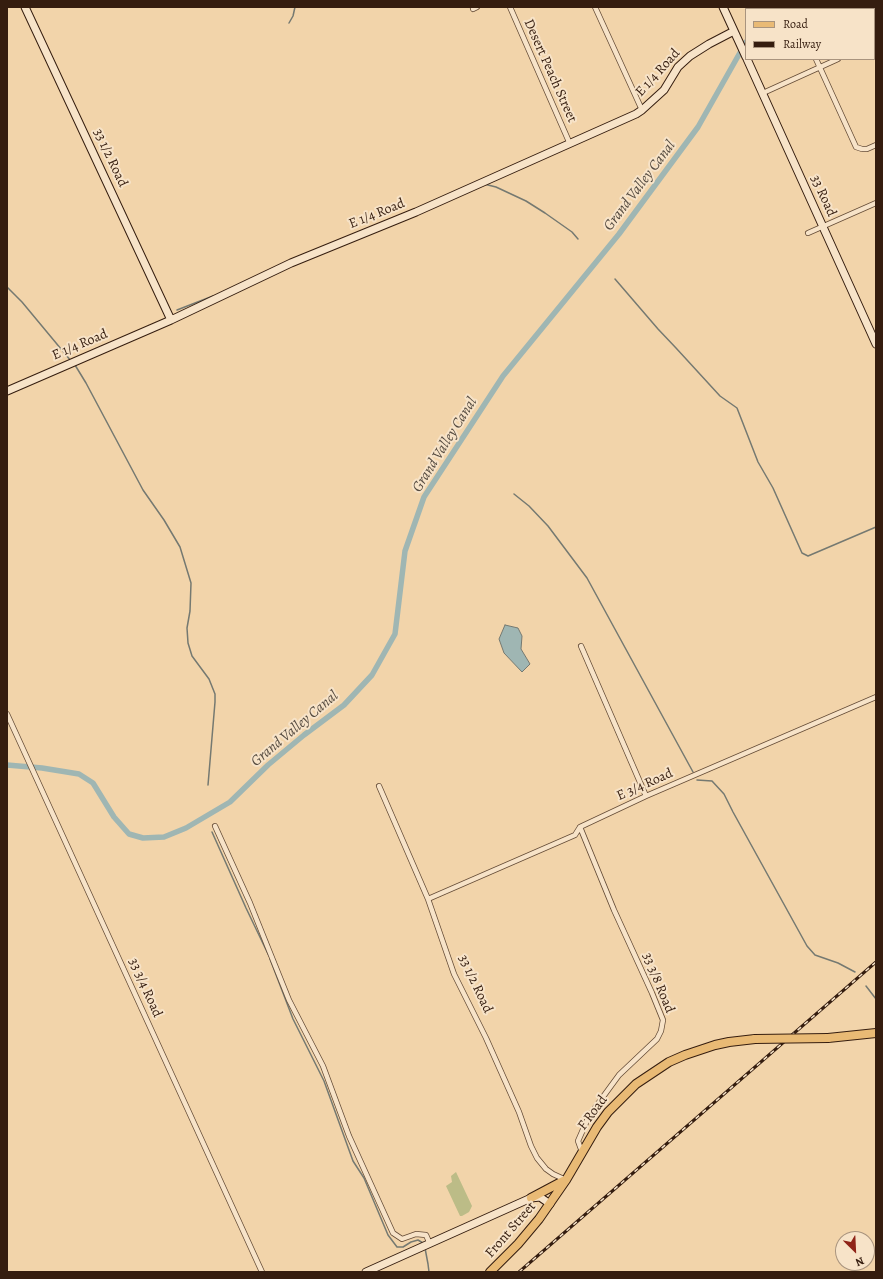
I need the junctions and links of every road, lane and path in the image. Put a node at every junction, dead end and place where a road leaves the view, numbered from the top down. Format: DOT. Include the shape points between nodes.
graph roads {
  1 [pos="25,7"];
  2 [pos="510,7"];
  3 [pos="595,7"];
  4 [pos="723,7"];
  5 [pos="734,31"];
  6 [pos="745,55"];
  7 [pos="747,60"];
  8 [pos="816,60"];
  9 [pos="836,60"];
  10 [pos="820,67"];
  11 [pos="763,93"];
  12 [pos="642,110"];
  13 [pos="570,144"];
  14 [pos="876,145"];
  15 [pos="876,203"];
  16 [pos="822,227"];
  17 [pos="808,233"];
  18 [pos="171,320"];
  19 [pos="876,344"];
  20 [pos="7,391"];
  21 [pos="581,646"];
  22 [pos="876,697"];
  23 [pos="7,714"];
  24 [pos="380,786"];
  25 [pos="646,796"];
  26 [pos="215,826"];
  27 [pos="580,827"];
  28 [pos="428,899"];
  29 [pos="876,1033"];
  30 [pos="582,1153"];
  31 [pos="566,1180"];
  32 [pos="531,1198"];
  33 [pos="550,1204"];
  34 [pos="430,1244"];
  35 [pos="262,1272"];
  36 [pos="366,1272"];
  37 [pos="490,1272"];
  1 -- 18 [label="street, 33 1/2 Road"];
  2 -- 13 [label="street, Desert Peach Street"];
  3 -- 12 [label="street"];
  4 -- 5 [label="street, 33 Road"];
  5 -- 6 [label="street, 33 Road"];
  5 -- 12 [label="street, E 1/4 Road" via="690,56 678,67 664,90"];
  7 -- 11 [label="street, 33 Road"];
  8 -- 10 [label="street"];
  9 -- 10 [label="street"];
  10 -- 11 [label="street"];
  10 -- 14 [label="street" via="856,147 868,149"];
  11 -- 16 [label="street, 33 Road"];
  12 -- 13 [label="street, E 1/4 Road"];
  13 -- 18 [label="street, E 1/4 Road" via="291,264"];
  15 -- 16 [label="street"];
  16 -- 17 [label="street"];
  16 -- 19 [label="street, 33 Road"];
  18 -- 20 [label="street, E 1/4 Road"];
  21 -- 25 [label="street"];
  22 -- 25 [label="street, E 3/4 Road"];
  23 -- 35 [label="street, 33 3/4 Road"];
  24 -- 28 [label="street, 33 1/2 Road"];
  25 -- 27 [label="street, E 3/4 Road"];
  26 -- 34 [label="street" via="250,903 289,1000 323,1066 349,1136 393,1234 402,1239 416,1234 426,1235"];
  27 -- 28 [label="street, E 3/4 Road" via="575,835"];
  27 -- 30 [label="street, 33 3/8 Road" via="663,1020 657,1039 619,1075 589,1116 578,1140"];
  28 -- 31 [label="street, 33 1/2 Road" via="454,974 486,1038 531,1146 546,1169"];
  29 -- 30 [label="main road, F Road, bridge" via="828,1038 729,1042 701,1049 669,1062 631,1089 608,1112"];
  30 -- 31 [label="main road, F Road"];
  31 -- 32 [label="main road"];
  31 -- 33 [label="main road, F Road"];
  32 -- 33 [label="street" via="540,1197"];
  32 -- 34 [label="street"];
  33 -- 37 [label="main road, Front Street" via="522,1240"];
  34 -- 36 [label="street"];
}
